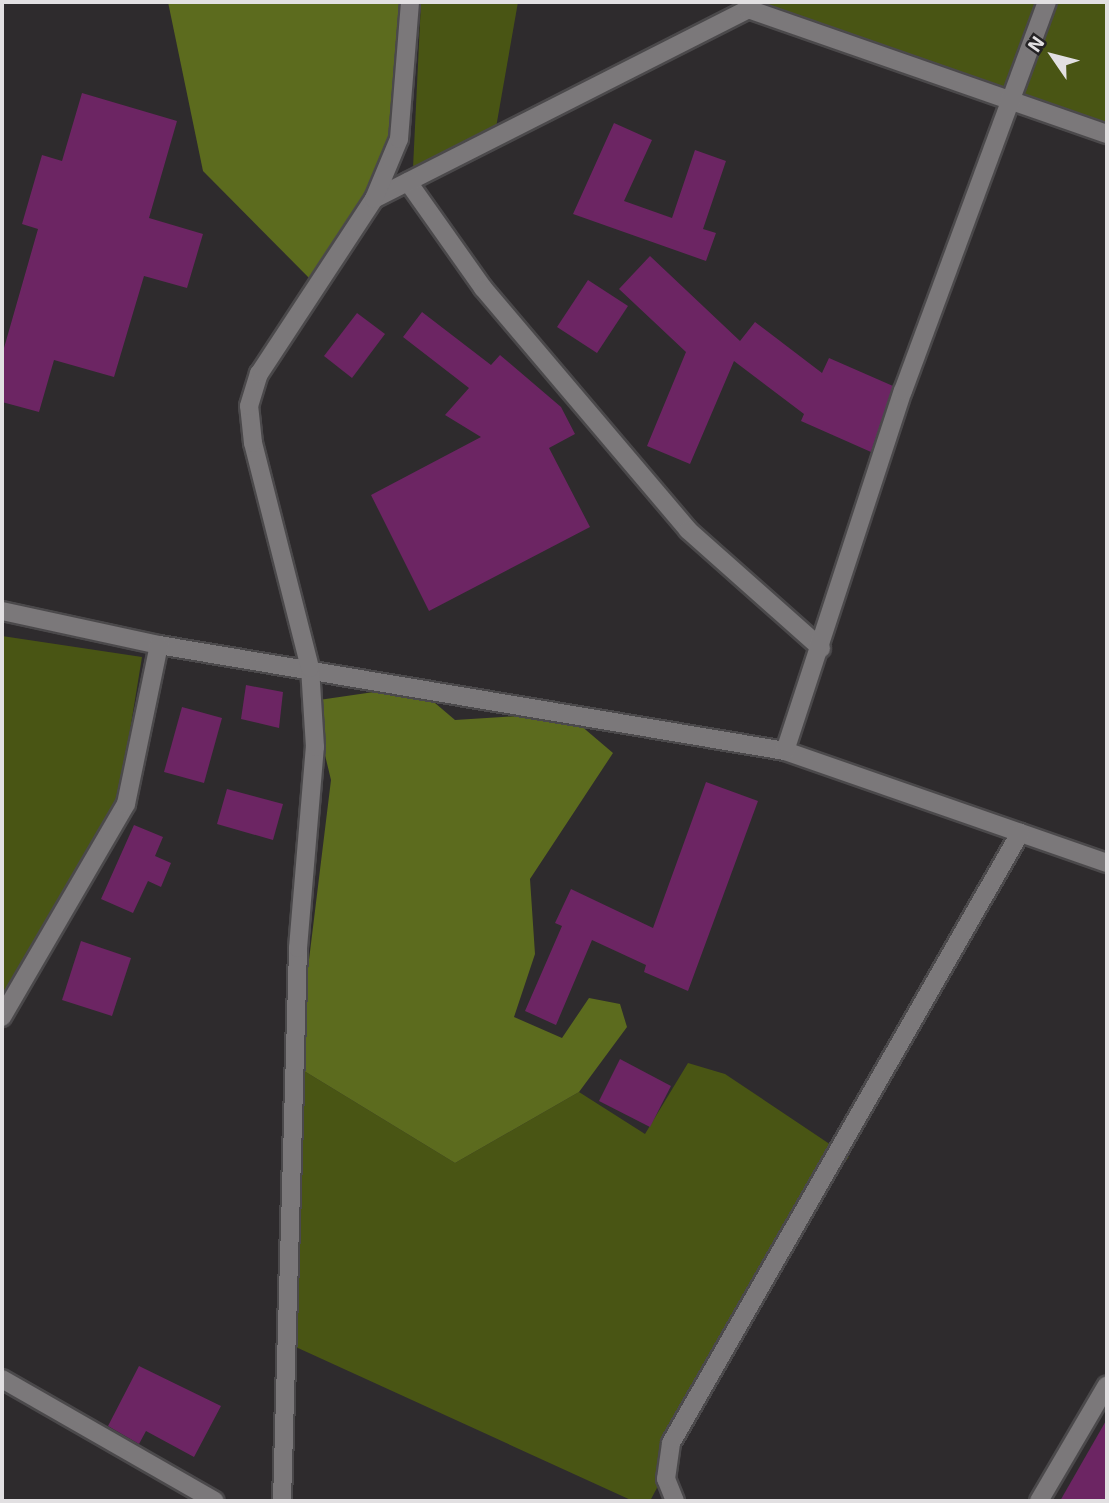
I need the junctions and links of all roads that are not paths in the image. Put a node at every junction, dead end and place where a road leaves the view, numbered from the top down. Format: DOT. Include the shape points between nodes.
graph roads {
  1 [pos="410,2"];
  2 [pos="1047,2"];
  3 [pos="749,6"];
  4 [pos="1012,101"];
  5 [pos="1107,134"];
  6 [pos="408,182"];
  7 [pos="374,199"];
  8 [pos="2,611"];
  9 [pos="159,645"];
  10 [pos="821,648"];
  11 [pos="310,668"];
  12 [pos="785,751"];
  13 [pos="1020,833"];
  14 [pos="1107,863"];
  15 [pos="2,1017"];
  16 [pos="2,1379"];
  17 [pos="1107,1385"];
  18 [pos="215,1501"];
  19 [pos="282,1501"];
  20 [pos="675,1501"];
  21 [pos="1039,1501"];
  1 -- 7 [label="street" via="399,139"];
  2 -- 4 [label="street"];
  3 -- 4 [label="street"];
  3 -- 6 [label="street"];
  4 -- 5 [label="street"];
  4 -- 10 [label="street" via="903,391"];
  6 -- 7 [label="street"];
  6 -- 10 [label="street" via="483,288 688,530"];
  7 -- 11 [label="street" via="259,374 250,406 253,443"];
  8 -- 9 [label="street"];
  9 -- 11 [label="street"];
  9 -- 15 [label="street" via="126,804"];
  10 -- 12 [label="street"];
  11 -- 12 [label="street"];
  11 -- 19 [label="street" via="315,747 298,948"];
  12 -- 13 [label="street"];
  13 -- 14 [label="street"];
  13 -- 20 [label="street" via="671,1443 666,1479"];
  16 -- 18 [label="street"];
  17 -- 21 [label="street"];
}
